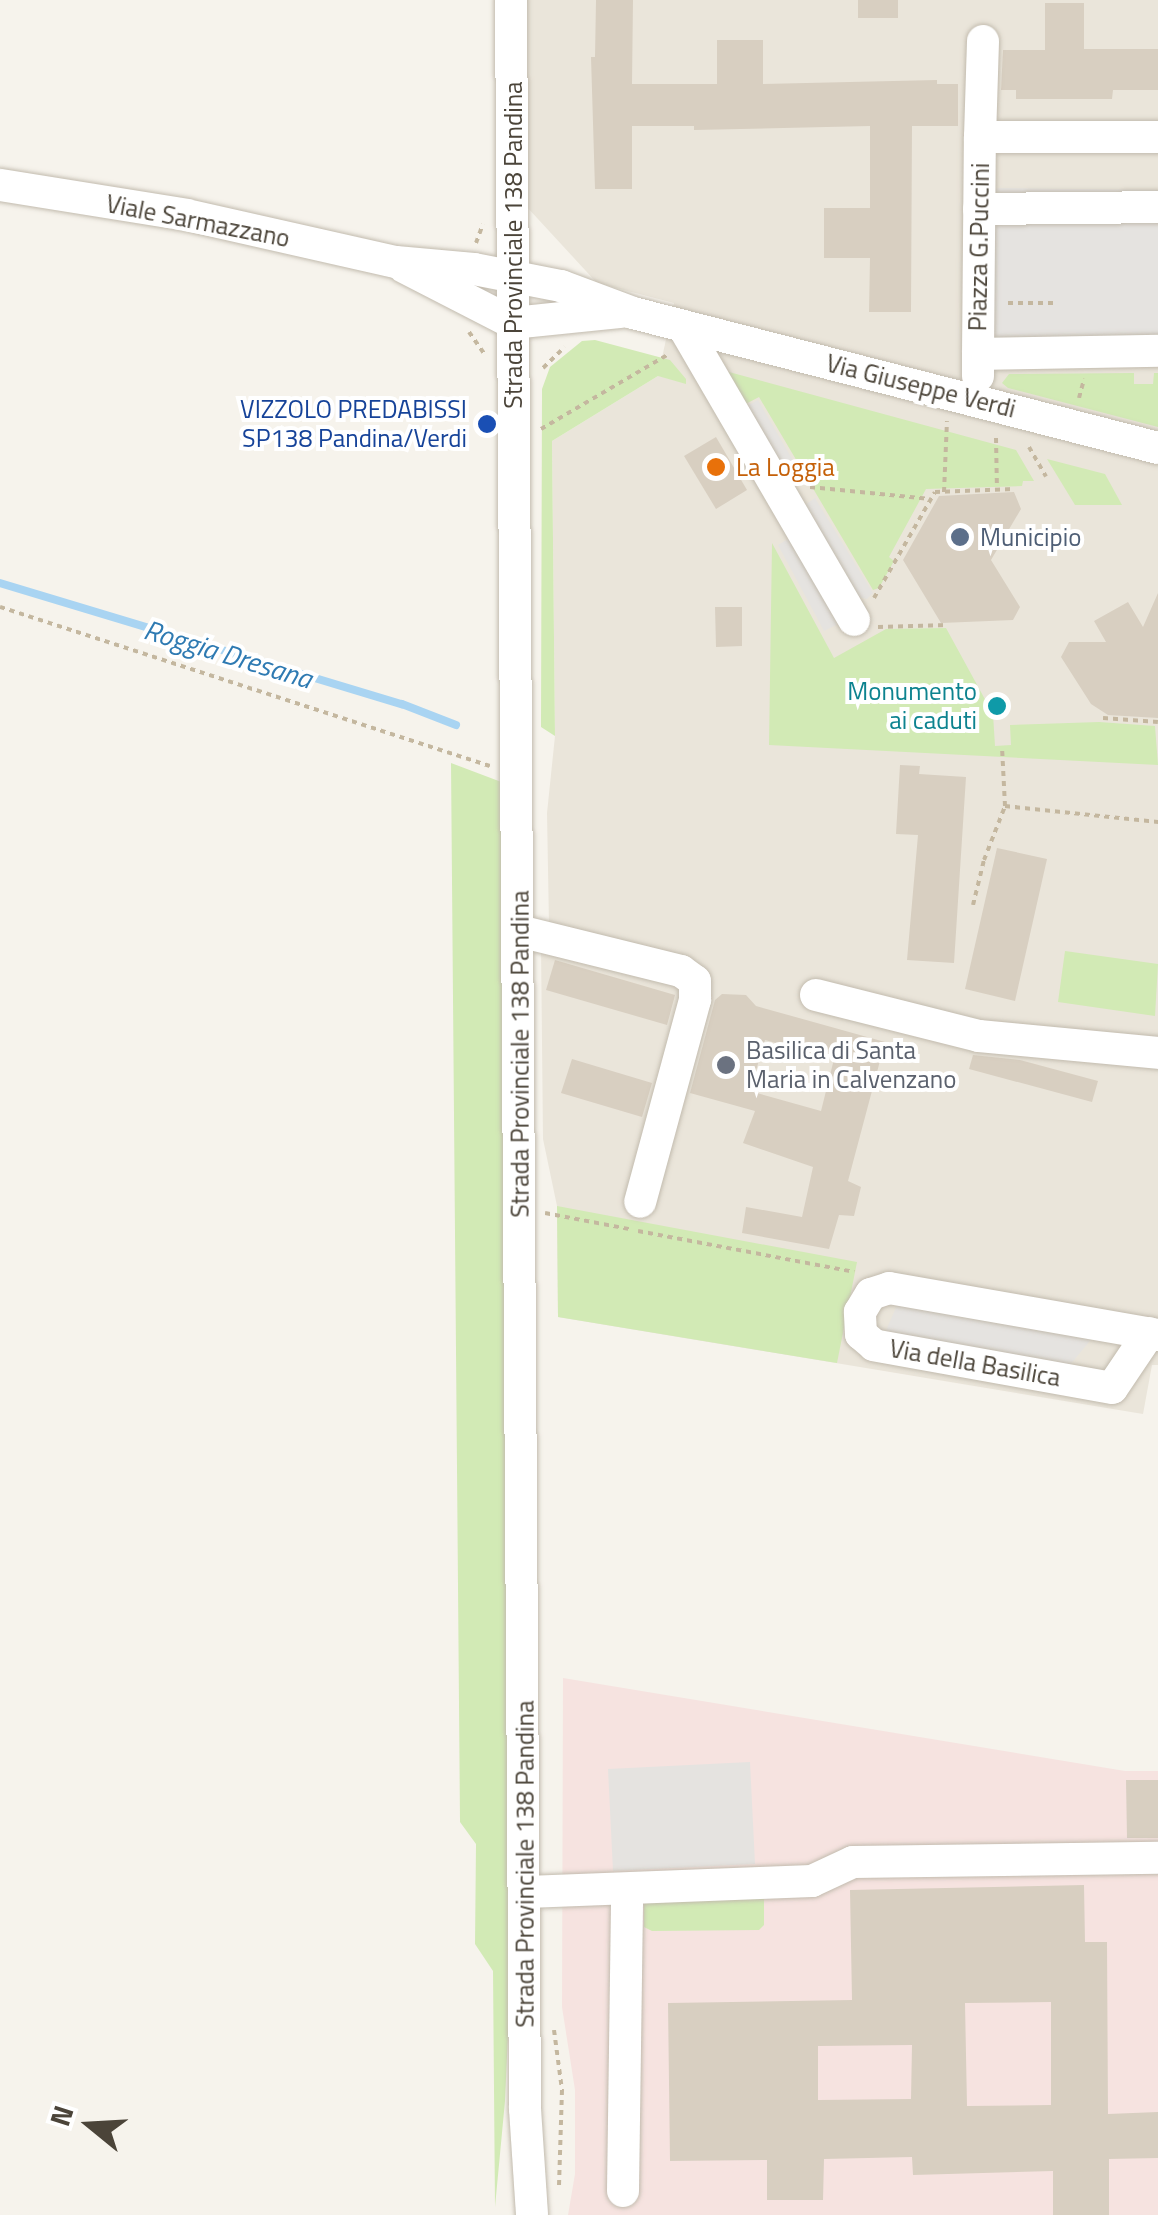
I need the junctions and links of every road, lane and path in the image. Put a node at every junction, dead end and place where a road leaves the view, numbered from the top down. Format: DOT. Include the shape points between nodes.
graph roads {
  1 [pos="511,0"];
  2 [pos="983,41"];
  3 [pos="980,137"];
  4 [pos="1158,137"];
  5 [pos="0,185"];
  6 [pos="1158,207"];
  7 [pos="980,209"];
  8 [pos="396,262"];
  9 [pos="512,275"];
  10 [pos="1005,303"];
  11 [pos="1053,303"];
  12 [pos="632,313"];
  13 [pos="513,322"];
  14 [pos="678,339"];
  15 [pos="566,346"];
  16 [pos="654,347"];
  17 [pos="1158,351"];
  18 [pos="978,354"];
  19 [pos="540,376"];
  20 [pos="964,405"];
  21 [pos="537,431"];
  22 [pos="996,438"];
  23 [pos="1029,447"];
  24 [pos="1158,448"];
  25 [pos="1046,476"];
  26 [pos="997,490"];
  27 [pos="1014,490"];
  28 [pos="944,492"];
  29 [pos="931,500"];
  30 [pos="786,503"];
  31 [pos="0,608"];
  32 [pos="854,620"];
  33 [pos="948,625"];
  34 [pos="1103,718"];
  35 [pos="1158,722"];
  36 [pos="1002,746"];
  37 [pos="518,775"];
  38 [pos="1005,806"];
  39 [pos="1158,822"];
  40 [pos="973,905"];
  41 [pos="520,932"];
  42 [pos="816,995"];
  43 [pos="1158,1053"];
  44 [pos="520,1196"];
  45 [pos="640,1202"];
  46 [pos="889,1288"];
  47 [pos="1154,1334"];
  48 [pos="1158,1858"];
  49 [pos="627,1890"];
  50 [pos="527,1892"];
  51 [pos="525,2109"];
  52 [pos="623,2191"];
  53 [pos="514,2215"];
  54 [pos="532,2215"];
  1 -- 9 [label="street, Strada Provinciale 138 Pandina"];
  2 -- 3 [label="street"];
  3 -- 4 [label="street, Piazza G.Puccini"];
  3 -- 7 [label="street, Piazza G.Puccini"];
  5 -- 8 [label="street, Viale Sarmazzano" via="188,215"];
  6 -- 7 [label="street"];
  7 -- 18 [label="street, Piazza G.Puccini"];
  8 -- 9 [label="street"];
  8 -- 13 [label="street"];
  9 -- 12 [label="street" via="577,290"];
  9 -- 13 [label="street, Strada Provinciale 138 Pandina"];
  10 -- 11 [label="path"];
  12 -- 13 [label="street"];
  12 -- 14 [label="street, Via Giuseppe Verdi"];
  13 -- 37 [label="street, Strada Provinciale 138 Pandina"];
  14 -- 16 [label="path"];
  14 -- 20 [label="street, Via Giuseppe Verdi"];
  14 -- 21 [label="path"];
  14 -- 30 [label="street"];
  15 -- 19 [label="path"];
  17 -- 18 [label="street, Piazza G.Puccini"];
  18 -- 20 [label="street, Piazza G.Puccini"];
  20 -- 24 [label="street, Via Giuseppe Verdi"];
  20 -- 28 [label="path"];
  22 -- 26 [label="path"];
  23 -- 25 [label="path"];
  26 -- 27 [label="path"];
  26 -- 28 [label="path"];
  28 -- 29 [label="path"];
  29 -- 30 [label="path" via="812,486"];
  29 -- 32 [label="path" via="882,589"];
  30 -- 32 [label="street"];
  31 -- 37 [label="path"];
  32 -- 33 [label="path" via="867,627"];
  34 -- 35 [label="path"];
  36 -- 38 [label="path"];
  37 -- 41 [label="street, Strada Provinciale 138 Pandina"];
  38 -- 39 [label="path"];
  38 -- 40 [label="path"];
  41 -- 44 [label="street, Strada Provinciale 138 Pandina"];
  41 -- 45 [label="street" via="695,981"];
  42 -- 43 [label="street" via="979,1036"];
  44 -- 46 [label="path" via="541,1212 857,1272"];
  44 -- 50 [label="street, Strada Provinciale 138 Pandina"];
  46 -- 47 [label="street, Via della Basilica"];
  46 -- 47 [label="street, Via della Basilica" via="871,1294 860,1312 861,1334 874,1345 1112,1388"];
  48 -- 49 [label="street" via="853,1862 812,1881"];
  49 -- 50 [label="street"];
  49 -- 52 [label="street"];
  50 -- 51 [label="street, Strada Provinciale 138 Pandina"];
  51 -- 53 [label="street, Strada Provinciale 138 Pandina"];
  51 -- 54 [label="street, Strada Provinciale 138 Pandina"];
}
